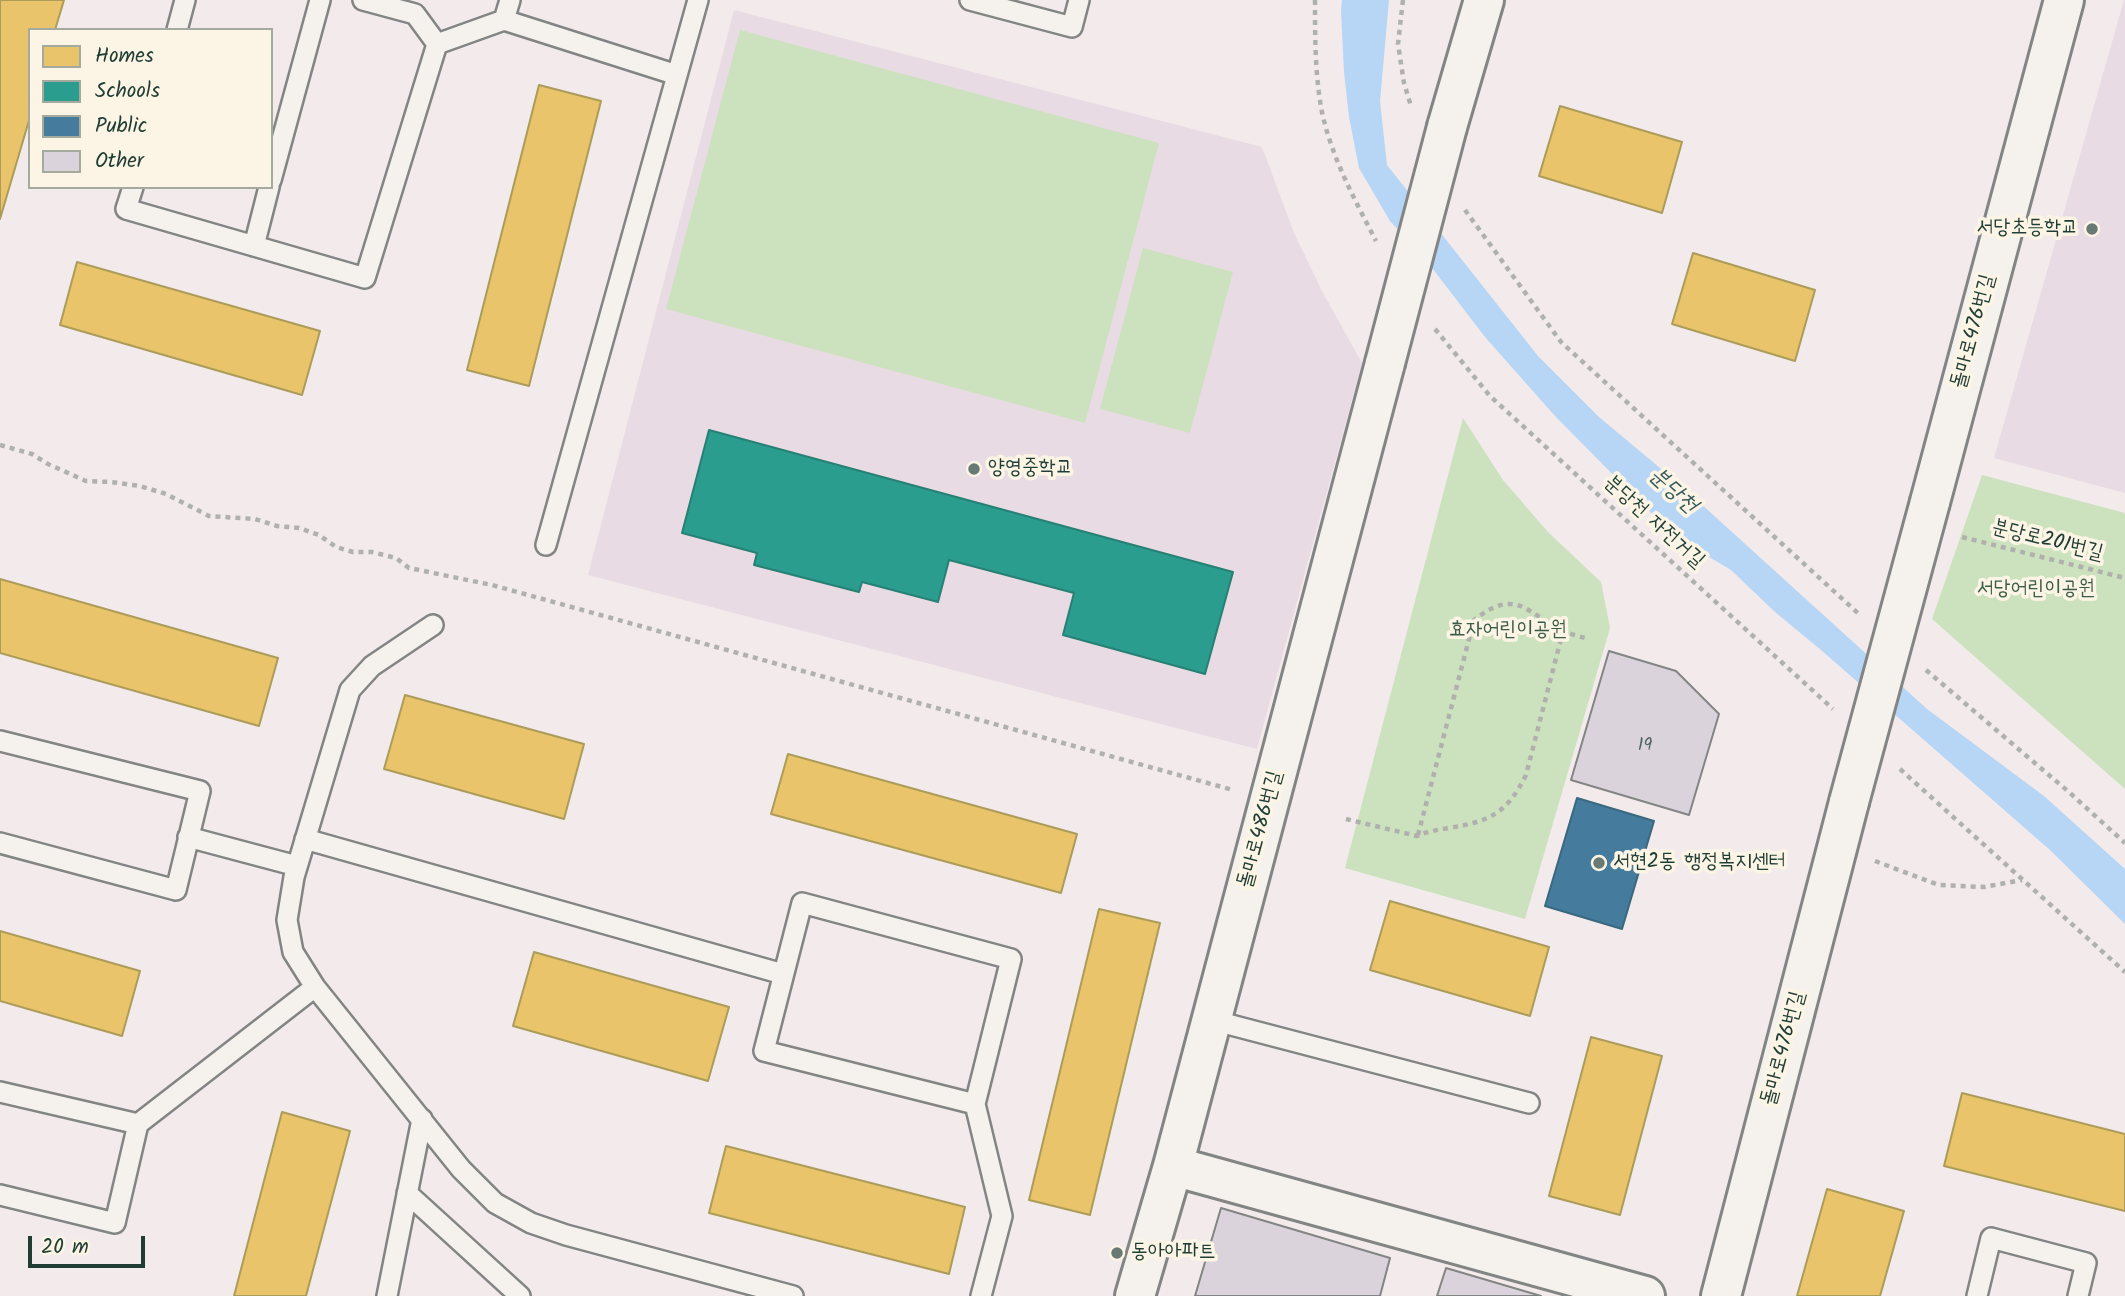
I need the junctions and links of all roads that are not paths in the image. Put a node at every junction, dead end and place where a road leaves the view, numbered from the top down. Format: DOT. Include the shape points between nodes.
graph roads {
  1 [pos="185,0"];
  2 [pos="320,0"];
  3 [pos="363,0"];
  4 [pos="510,0"];
  5 [pos="698,0"];
  6 [pos="970,0"];
  7 [pos="1079,0"];
  8 [pos="1484,0"];
  9 [pos="2064,0"];
  10 [pos="504,20"];
  11 [pos="178,28"];
  12 [pos="437,44"];
  13 [pos="677,75"];
  14 [pos="273,173"];
  15 [pos="132,189"];
  16 [pos="268,189"];
  17 [pos="254,246"];
  18 [pos="546,544"];
  19 [pos="433,625"];
  20 [pos="0,741"];
  21 [pos="188,836"];
  22 [pos="305,839"];
  23 [pos="0,843"];
  24 [pos="297,866"];
  25 [pos="783,974"];
  26 [pos="315,987"];
  27 [pos="1212,1020"];
  28 [pos="0,1092"];
  29 [pos="1529,1103"];
  30 [pos="975,1104"];
  31 [pos="422,1119"];
  32 [pos="138,1124"];
  33 [pos="1173,1166"];
  34 [pos="407,1193"];
  35 [pos="0,1195"];
  36 [pos="387,1296"];
  37 [pos="520,1296"];
  38 [pos="790,1296"];
  39 [pos="981,1296"];
  40 [pos="1135,1296"];
  41 [pos="1645,1296"];
  42 [pos="1721,1296"];
  43 [pos="1977,1296"];
  44 [pos="2078,1296"];
  1 -- 11 [label="lane"];
  2 -- 14 [label="lane"];
  3 -- 12 [label="lane" via="415,14"];
  4 -- 10 [label="lane"];
  5 -- 13 [label="lane"];
  6 -- 7 [label="lane" via="1072,27"];
  8 -- 27 [label="street, 돌마로486번길, bridge"];
  9 -- 42 [label="street, 돌마로476번길, bridge"];
  10 -- 12 [label="lane"];
  10 -- 13 [label="lane"];
  12 -- 17 [label="lane" via="365,278"];
  13 -- 18 [label="lane"];
  15 -- 17 [label="lane" via="127,209"];
  16 -- 17 [label="lane"];
  19 -- 22 [label="lane" via="372,666 350,690"];
  20 -- 21 [label="lane" via="200,791"];
  21 -- 23 [label="lane" via="176,890"];
  21 -- 24 [label="lane"];
  22 -- 24 [label="lane"];
  22 -- 25 [label="lane"];
  24 -- 26 [label="lane" via="287,920 293,952"];
  25 -- 30 [label="lane" via="764,1051"];
  25 -- 30 [label="lane" via="802,903 1011,959"];
  26 -- 31 [label="lane"];
  26 -- 32 [label="lane"];
  27 -- 29 [label="lane"];
  27 -- 33 [label="street, 돌마로486번길"];
  28 -- 32 [label="lane"];
  30 -- 39 [label="lane" via="1002,1216"];
  31 -- 34 [label="lane"];
  31 -- 38 [label="lane" via="495,1203 531,1223"];
  32 -- 35 [label="lane" via="116,1223"];
  33 -- 40 [label="street, 돌마로486번길"];
  33 -- 41 [label="street"];
  34 -- 36 [label="lane"];
  34 -- 37 [label="lane"];
  43 -- 44 [label="lane" via="1991,1238 2086,1263"];
}
